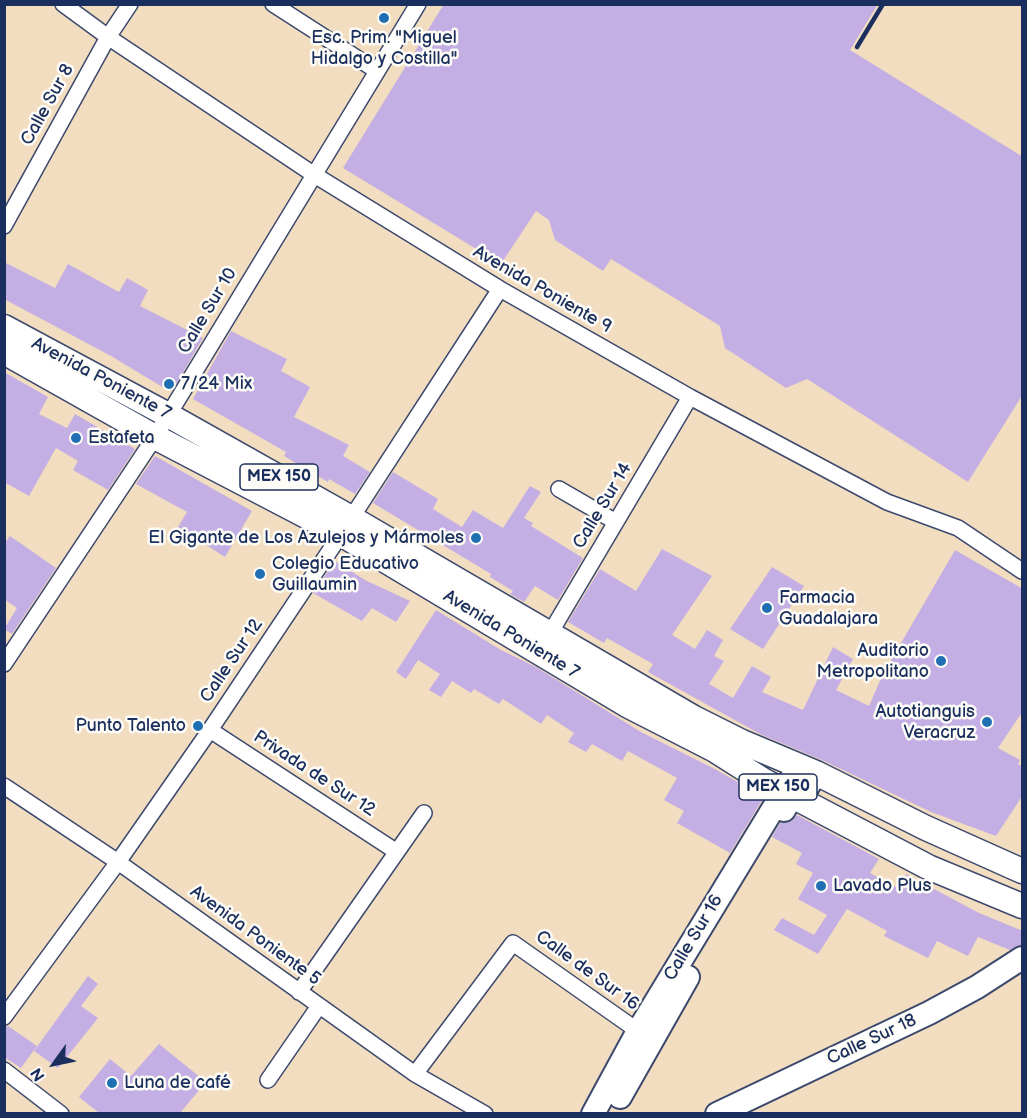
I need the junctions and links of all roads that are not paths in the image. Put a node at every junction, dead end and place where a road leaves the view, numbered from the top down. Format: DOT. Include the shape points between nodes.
graph roads {
  1 [pos="63,4"];
  2 [pos="130,4"];
  3 [pos="273,4"];
  4 [pos="418,4"];
  5 [pos="108,37"];
  6 [pos="377,71"];
  7 [pos="313,174"];
  8 [pos="4,226"];
  9 [pos="500,289"];
  10 [pos="4,327"];
  11 [pos="4,352"];
  12 [pos="690,397"];
  13 [pos="168,415"];
  14 [pos="155,437"];
  15 [pos="559,489"];
  16 [pos="616,522"];
  17 [pos="346,526"];
  18 [pos="1023,571"];
  19 [pos="549,635"];
  20 [pos="4,664"];
  21 [pos="210,729"];
  22 [pos="800,782"];
  23 [pos="4,786"];
  24 [pos="424,813"];
  25 [pos="397,852"];
  26 [pos="118,862"];
  27 [pos="1023,871"];
  28 [pos="1023,906"];
  29 [pos="1023,958"];
  30 [pos="299,992"];
  31 [pos="319,1006"];
  32 [pos="4,1017"];
  33 [pos="638,1031"];
  34 [pos="4,1070"];
  35 [pos="415,1074"];
  36 [pos="268,1080"];
  37 [pos="61,1113"];
  38 [pos="485,1113"];
  39 [pos="593,1113"];
  40 [pos="610,1113"];
  41 [pos="717,1113"];
  1 -- 5 [label="street, Avenida Poniente 9"];
  2 -- 5 [label="street, Calle Sur 8"];
  3 -- 6 [label="street"];
  4 -- 6 [label="street, Calle Sur 10"];
  5 -- 7 [label="street, Avenida Poniente 9"];
  5 -- 8 [label="street, Calle Sur 8"];
  6 -- 7 [label="street, Calle Sur 10"];
  7 -- 9 [label="street, Avenida Poniente 9"];
  7 -- 13 [label="street, Calle Sur 10"];
  9 -- 12 [label="street, Avenida Poniente 9"];
  9 -- 17 [label="street, Calle Sur 12"];
  10 -- 13 [label="main road, Avenida Poniente 7 / MEX 150"];
  11 -- 14 [label="main road, Avenida Poniente 7 / MEX 150"];
  12 -- 16 [label="street, Calle Sur 14"];
  12 -- 18 [label="street, Avenida Poniente 9" via="887,502 958,528"];
  13 -- 14 [label="street, Calle Sur 10"];
  13 -- 17 [label="main road, Avenida Poniente 7 / MEX 150"];
  14 -- 17 [label="main road, Avenida Poniente 7 / MEX 150"];
  14 -- 20 [label="street, Calle Sur 10"];
  15 -- 16 [label="street"];
  16 -- 19 [label="street, Calle Sur 14"];
  17 -- 19 [label="main road, Avenida Poniente 7 / MEX 150"];
  17 -- 21 [label="street, Calle Sur 12"];
  17 -- 22 [label="main road, Avenida Poniente 7 / MEX 150" via="627,705 715,750 764,781"];
  19 -- 22 [label="main road, Avenida Poniente 7 / MEX 150" via="742,742"];
  21 -- 25 [label="street, Privada de Sur 12"];
  21 -- 26 [label="street, Calle Sur 12"];
  22 -- 27 [label="main road" via="904,828 926,828"];
  22 -- 28 [label="main road, Avenida Poniente 7 / MEX 150" via="928,867"];
  22 -- 33 [label="main road, Calle Sur 16"];
  22 -- 40 [label="main road, Calle Sur 16"];
  23 -- 26 [label="street, Avenida Poniente 5"];
  24 -- 25 [label="street"];
  25 -- 30 [label="street"];
  26 -- 30 [label="street, Avenida Poniente 5"];
  26 -- 32 [label="street, Calle Sur 12"];
  29 -- 41 [label="main road, Calle Sur 18" via="929,1013"];
  30 -- 31 [label="street, Avenida Poniente 5"];
  31 -- 35 [label="street, Avenida Poniente 5"];
  31 -- 36 [label="street"];
  33 -- 35 [label="street, Calle de Sur 16" via="513,943"];
  33 -- 39 [label="main road, Calle Sur 16"];
  34 -- 37 [label="street"];
  35 -- 38 [label="street, Avenida Poniente 5"];
}
